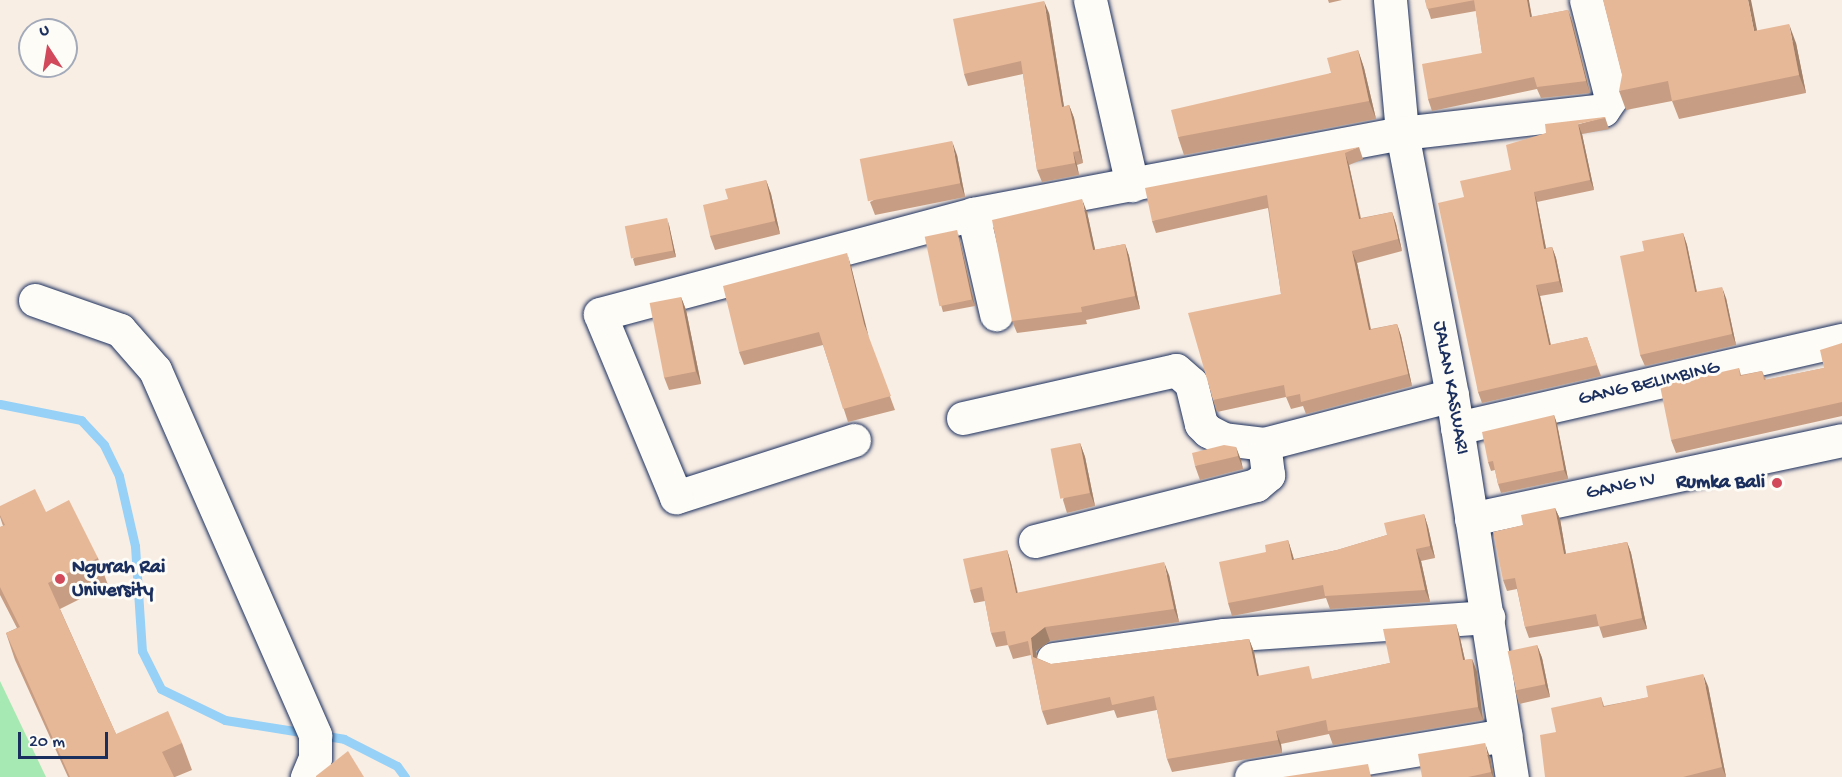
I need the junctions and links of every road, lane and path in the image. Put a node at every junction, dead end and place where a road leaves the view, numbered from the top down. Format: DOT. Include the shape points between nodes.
graph roads {
  1 [pos="1090,0"];
  2 [pos="1390,0"];
  3 [pos="1586,0"];
  4 [pos="1402,133"];
  5 [pos="1132,185"];
  6 [pos="974,214"];
  7 [pos="35,300"];
  8 [pos="996,314"];
  9 [pos="1842,340"];
  10 [pos="1452,395"];
  11 [pos="963,418"];
  12 [pos="1457,428"];
  13 [pos="854,440"];
  14 [pos="1842,440"];
  15 [pos="1264,444"];
  16 [pos="1471,519"];
  17 [pos="1035,541"];
  18 [pos="1488,617"];
  19 [pos="1053,659"];
  20 [pos="1506,735"];
  21 [pos="307,777"];
  22 [pos="1251,777"];
  23 [pos="1512,777"];
  1 -- 5 [label="street"];
  2 -- 4 [label="street, JALAN KASWARI"];
  3 -- 4 [label="street" via="1611,98 1607,107"];
  4 -- 5 [label="street"];
  4 -- 10 [label="street, JALAN KASWARI"];
  5 -- 6 [label="street"];
  6 -- 8 [label="street"];
  6 -- 13 [label="street" via="600,314 676,497"];
  7 -- 21 [label="street" via="120,330 155,370 315,735 315,758"];
  9 -- 12 [label="street, GANG BELIMBING"];
  10 -- 12 [label="street, JALAN KASWARI"];
  10 -- 15 [label="street"];
  11 -- 15 [label="street" via="1176,370 1191,382 1201,424 1208,430 1224,439"];
  12 -- 16 [label="street, JALAN KASWARI"];
  14 -- 16 [label="street, GANG IV"];
  15 -- 17 [label="street" via="1268,475 1256,485"];
  16 -- 18 [label="street, JALAN KASWARI"];
  18 -- 19 [label="street" via="1224,635"];
  18 -- 20 [label="street, JALAN KASWARI"];
  20 -- 22 [label="street"];
  20 -- 23 [label="street, JALAN KASWARI"];
}
